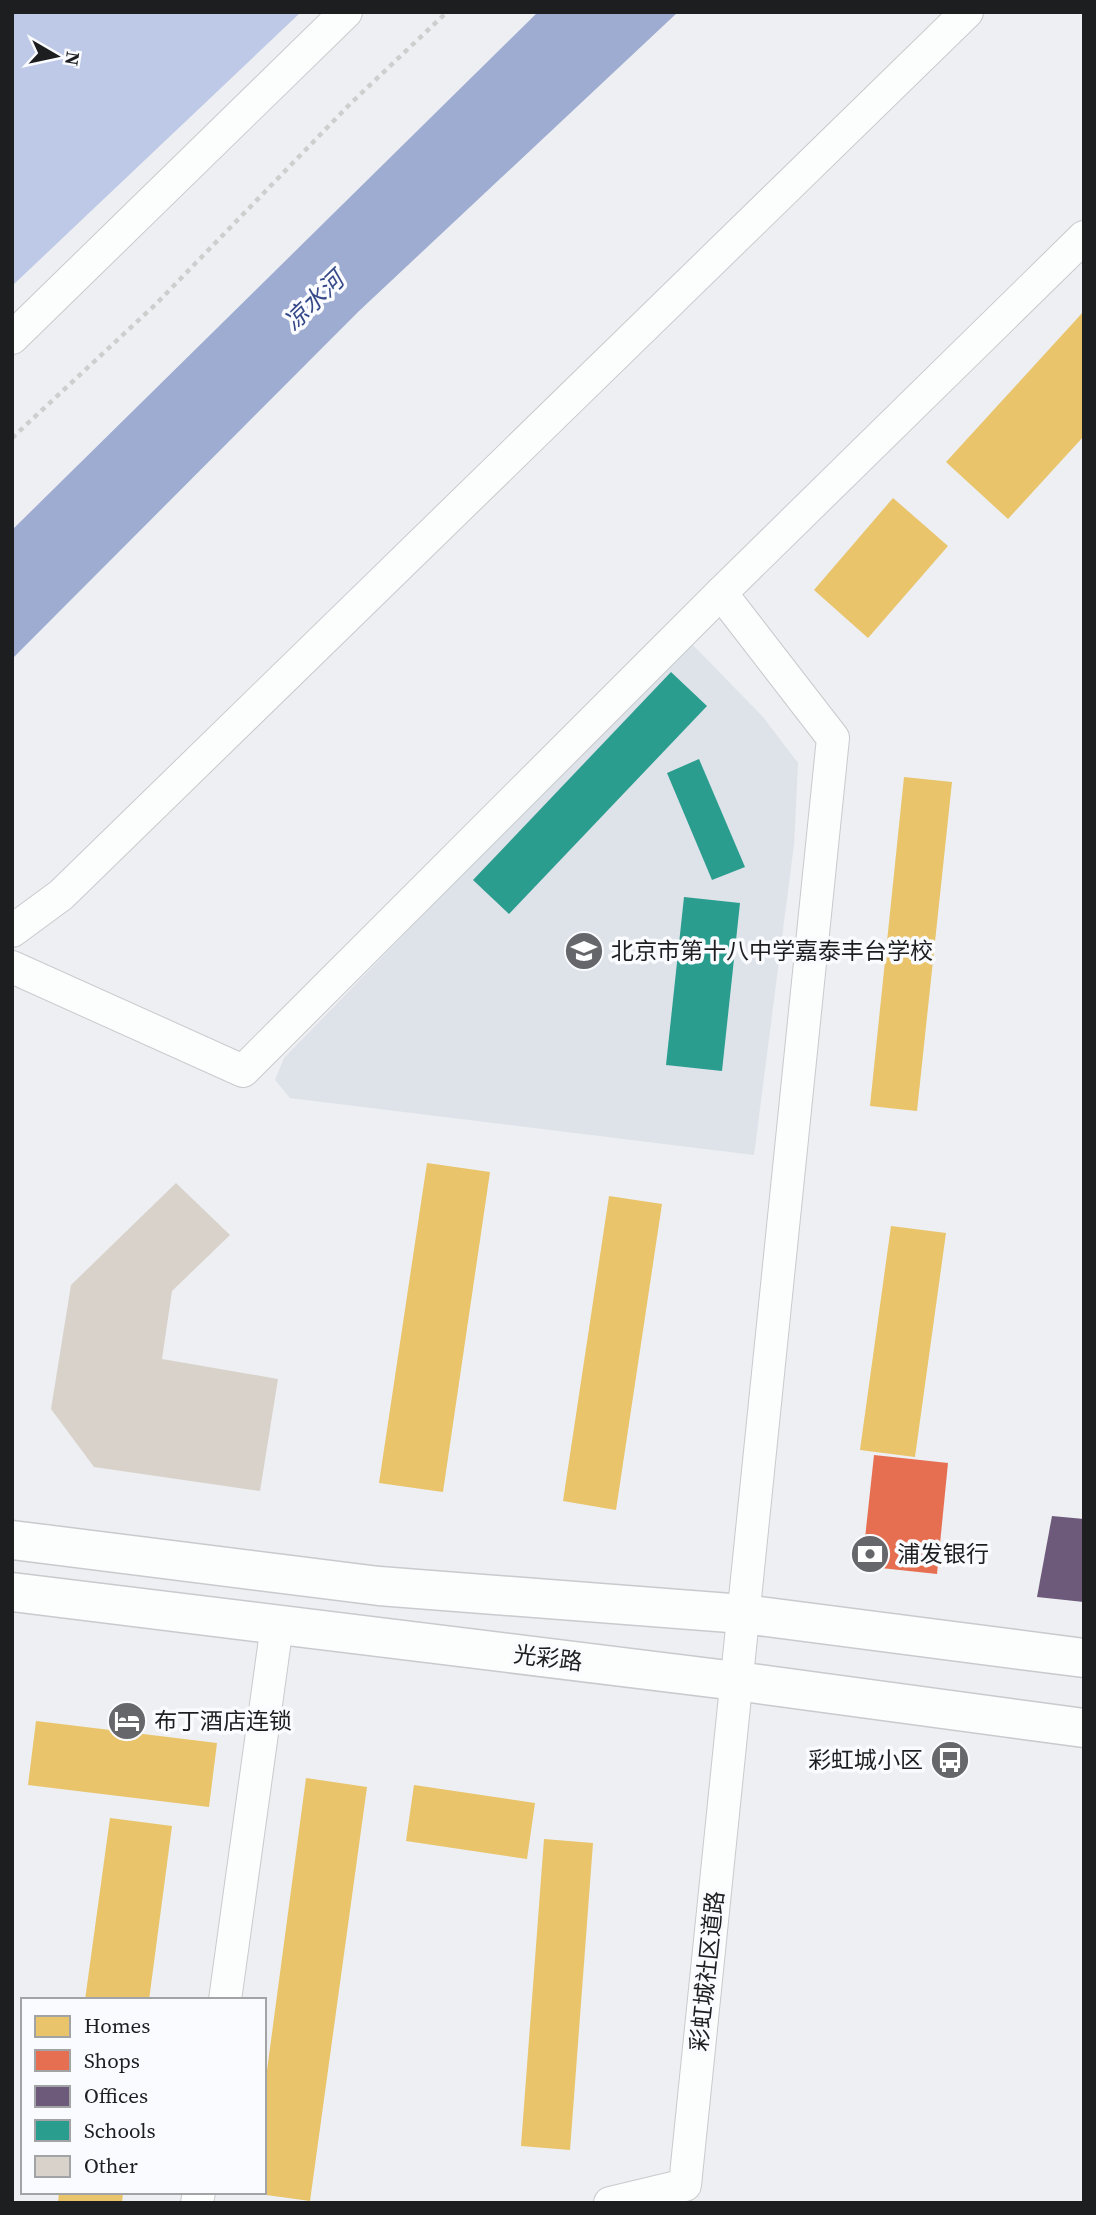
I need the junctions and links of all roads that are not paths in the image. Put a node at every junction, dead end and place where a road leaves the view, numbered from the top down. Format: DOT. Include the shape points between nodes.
graph roads {
  1 [pos="346,12"];
  2 [pos="967,12"];
  3 [pos="1084,237"];
  4 [pos="12,338"];
  5 [pos="720,593"];
  6 [pos="12,931"];
  7 [pos="12,967"];
  8 [pos="12,1540"];
  9 [pos="12,1592"];
  10 [pos="743,1614"];
  11 [pos="276,1625"];
  12 [pos="1084,1658"];
  13 [pos="736,1681"];
  14 [pos="1084,1728"];
  15 [pos="225,1998"];
  16 [pos="689,2194"];
  17 [pos="610,2203"];
  1 -- 4 [label="street"];
  2 -- 6 [label="street" via="61,895"];
  3 -- 5 [label="street"];
  5 -- 7 [label="street" via="243,1070"];
  5 -- 10 [label="street, 彩虹城社区道路" via="833,738"];
  8 -- 10 [label="main road" via="379,1586"];
  9 -- 11 [label="main road, 光彩路"];
  10 -- 12 [label="main road"];
  10 -- 13 [label="street, 彩虹城社区道路"];
  11 -- 13 [label="main road, 光彩路"];
  11 -- 15 [label="street"];
  13 -- 14 [label="main road, 光彩路"];
  13 -- 16 [label="street, 彩虹城社区道路"];
  16 -- 17 [label="street, 彩虹城社区道路"];
}
